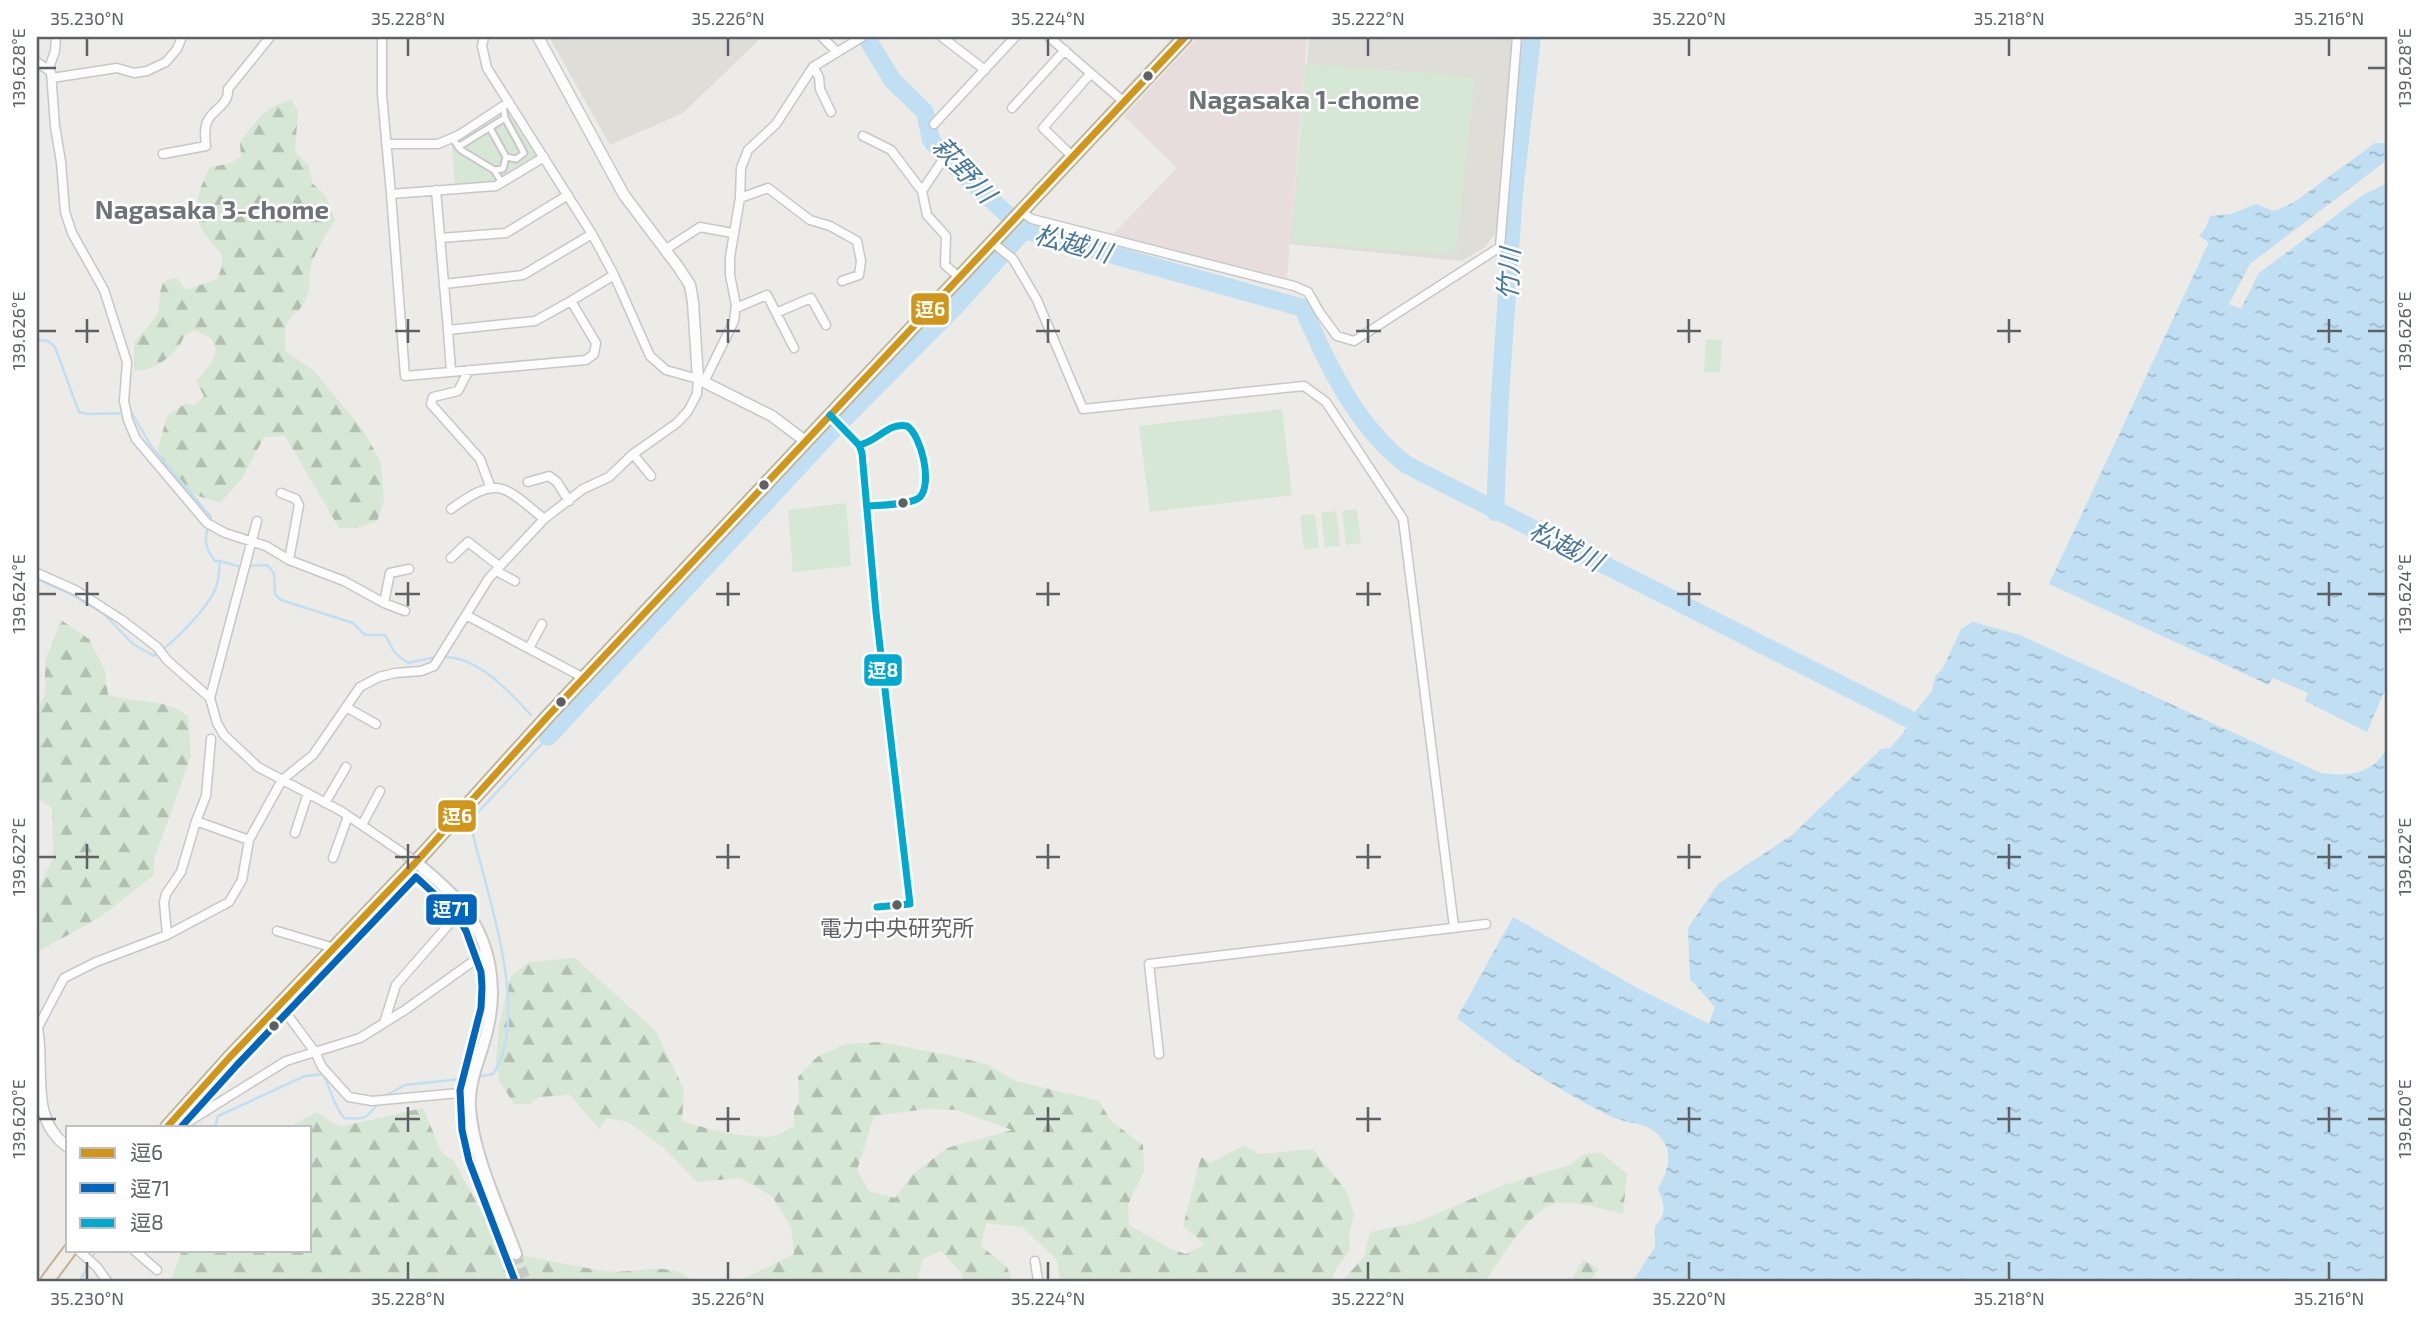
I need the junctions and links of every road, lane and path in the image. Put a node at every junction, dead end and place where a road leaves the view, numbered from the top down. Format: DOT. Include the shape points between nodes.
graph roads {
  1 [pos="56,37"];
  2 [pos="182,37"];
  3 [pos="270,37"];
  4 [pos="382,37"];
  5 [pos="484,37"];
  6 [pos="538,37"];
  7 [pos="822,37"];
  8 [pos="942,37"];
  9 [pos="1015,37"];
  10 [pos="1049,37"];
  11 [pos="1185,37"];
  12 [pos="1517,37"];
  13 [pos="860,38"];
  14 [pos="1065,50"];
  15 [pos="836,51"];
  16 [pos="37,62"];
  17 [pos="813,67"];
  18 [pos="49,68"];
  19 [pos="985,70"];
  20 [pos="1091,73"];
  21 [pos="52,78"];
  22 [pos="1124,102"];
  23 [pos="506,104"];
  24 [pos="1012,108"];
  25 [pos="831,112"];
  26 [pos="505,118"];
  27 [pos="934,124"];
  28 [pos="490,128"];
  29 [pos="863,135"];
  30 [pos="452,138"];
  31 [pos="386,144"];
  32 [pos="458,147"];
  33 [pos="163,154"];
  34 [pos="1072,156"];
  35 [pos="544,157"];
  36 [pos="506,158"];
  37 [pos="942,161"];
  38 [pos="494,170"];
  39 [pos="502,183"];
  40 [pos="436,190"];
  41 [pos="922,191"];
  42 [pos="391,194"];
  43 [pos="568,195"];
  44 [pos="740,198"];
  45 [pos="1015,217"];
  46 [pos="733,233"];
  47 [pos="592,234"];
  48 [pos="440,238"];
  49 [pos="992,242"];
  50 [pos="666,250"];
  51 [pos="614,275"];
  52 [pos="959,277"];
  53 [pos="842,281"];
  54 [pos="444,284"];
  55 [pos="571,301"];
  56 [pos="736,308"];
  57 [pos="776,313"];
  58 [pos="825,325"];
  59 [pos="448,330"];
  60 [pos="794,348"];
  61 [pos="469,370"];
  62 [pos="451,372"];
  63 [pos="701,380"];
  64 [pos="805,442"];
  65 [pos="633,454"];
  66 [pos="652,476"];
  67 [pos="528,482"];
  68 [pos="489,486"];
  69 [pos="281,493"];
  70 [pos="569,501"];
  71 [pos="452,509"];
  72 [pos="544,519"];
  73 [pos="257,521"];
  74 [pos="251,540"];
  75 [pos="452,558"];
  76 [pos="289,560"];
  77 [pos="410,569"];
  78 [pos="497,569"];
  79 [pos="37,573"];
  80 [pos="515,581"];
  81 [pos="384,603"];
  82 [pos="405,611"];
  83 [pos="466,615"];
  84 [pos="542,624"];
  85 [pos="529,648"];
  86 [pos="584,678"];
  87 [pos="210,698"];
  88 [pos="346,708"];
  89 [pos="376,724"];
  90 [pos="211,739"];
  91 [pos="346,767"];
  92 [pos="282,780"];
  93 [pos="380,792"];
  94 [pos="308,793"];
  95 [pos="325,803"];
  96 [pos="348,816"];
  97 [pos="196,821"];
  98 [pos="362,825"];
  99 [pos="295,833"];
  100 [pos="250,839"];
  101 [pos="332,858"];
  102 [pos="416,862"];
  103 [pos="464,907"];
  104 [pos="1486,924"];
  105 [pos="1454,927"];
  106 [pos="277,931"];
  107 [pos="167,936"];
  108 [pos="334,948"];
  109 [pos="486,952"];
  110 [pos="282,1006"];
  111 [pos="384,1023"];
  112 [pos="37,1028"];
  113 [pos="315,1052"];
  114 [pos="1159,1054"];
  115 [pos="470,1090"];
  116 [pos="168,1126"];
  117 [pos="175,1126"];
  118 [pos="66,1145"];
  119 [pos="69,1252"];
  120 [pos="136,1252"];
  121 [pos="81,1253"];
  122 [pos="516,1254"];
  123 [pos="1035,1261"];
  124 [pos="157,1270"];
  125 [pos="47,1281"];
  126 [pos="107,1281"];
  127 [pos="1038,1281"];
  1 -- 18 [label="street"];
  2 -- 21 [label="street" via="166,62 147,71 117,68"];
  3 -- 33 [label="street" via="229,89 225,103 209,118 206,146"];
  4 -- 31 [label="street"];
  5 -- 23 [label="street" via="487,68"];
  6 -- 50 [label="street" via="624,195"];
  7 -- 15 [label="street"];
  8 -- 19 [label="street"];
  9 -- 19 [label="street"];
  10 -- 14 [label="street"];
  11 -- 22 [label="highway"];
  12 -- 45 [label="street" via="1500,247 1354,341 1337,336 1308,292"];
  13 -- 15 [label="street"];
  14 -- 20 [label="street"];
  14 -- 24 [label="street"];
  15 -- 17 [label="street"];
  16 -- 18 [label="street"];
  17 -- 25 [label="street"];
  17 -- 44 [label="street" via="776,124 748,150 741,168"];
  18 -- 21 [label="street"];
  19 -- 27 [label="street"];
  20 -- 22 [label="street"];
  20 -- 34 [label="street" via="1043,128"];
  21 -- 74 [label="street" via="65,212 104,290 127,362 124,401 136,439 207,523"];
  22 -- 34 [label="highway"];
  23 -- 26 [label="street"];
  23 -- 30 [label="street"];
  23 -- 35 [label="street"];
  26 -- 28 [label="street"];
  26 -- 36 [label="street" via="524,153 516,159"];
  28 -- 32 [label="street"];
  28 -- 36 [label="street"];
  29 -- 41 [label="street" via="891,150"];
  30 -- 31 [label="street" via="438,145"];
  30 -- 32 [label="street"];
  31 -- 42 [label="street"];
  32 -- 38 [label="street"];
  34 -- 45 [label="highway"];
  35 -- 39 [label="street"];
  35 -- 43 [label="street"];
  36 -- 38 [label="street" via="503,169"];
  37 -- 41 [label="street"];
  38 -- 39 [label="street"];
  39 -- 40 [label="street"];
  40 -- 42 [label="street"];
  40 -- 48 [label="street"];
  41 -- 52 [label="street" via="927,215 946,236 944,265"];
  42 -- 62 [label="street" via="405,376"];
  43 -- 47 [label="street"];
  43 -- 48 [label="street" via="506,233"];
  44 -- 46 [label="street"];
  44 -- 53 [label="street" via="768,188 810,219 857,242 859,275"];
  45 -- 49 [label="highway"];
  46 -- 50 [label="street" via="701,227"];
  46 -- 56 [label="street" via="730,275"];
  47 -- 51 [label="street"];
  47 -- 54 [label="street" via="523,275"];
  48 -- 54 [label="street"];
  49 -- 52 [label="highway"];
  49 -- 105 [label="street" via="1013,259 1037,300 1083,409 1304,386 1326,402 1403,519"];
  50 -- 63 [label="street" via="690,285"];
  51 -- 55 [label="street"];
  51 -- 63 [label="street" via="650,356 666,370"];
  52 -- 64 [label="highway"];
  54 -- 59 [label="street"];
  55 -- 59 [label="street" via="535,321"];
  55 -- 61 [label="street" via="596,343 594,354 586,360"];
  56 -- 57 [label="street" via="767,295"];
  56 -- 63 [label="street" via="734,321"];
  57 -- 58 [label="street" via="811,298"];
  57 -- 60 [label="street"];
  59 -- 62 [label="street"];
  61 -- 62 [label="street"];
  61 -- 68 [label="street" via="458,391 433,397 431,404 480,459"];
  63 -- 64 [label="street" via="772,416"];
  63 -- 65 [label="street" via="688,411 677,423"];
  64 -- 86 [label="highway"];
  65 -- 66 [label="street"];
  65 -- 70 [label="street" via="609,477"];
  67 -- 70 [label="street" via="549,476"];
  68 -- 71 [label="street"];
  68 -- 72 [label="street" via="508,491"];
  69 -- 76 [label="street" via="299,505"];
  70 -- 72 [label="street"];
  72 -- 78 [label="street"];
  73 -- 74 [label="street"];
  74 -- 76 [label="street"];
  74 -- 87 [label="street"];
  75 -- 78 [label="street" via="468,542"];
  76 -- 81 [label="street" via="344,581"];
  77 -- 81 [label="street" via="390,573"];
  78 -- 80 [label="street"];
  78 -- 83 [label="street"];
  79 -- 87 [label="street" via="78,591 121,620"];
  81 -- 82 [label="street"];
  83 -- 85 [label="street"];
  83 -- 88 [label="street" via="434,666 379,677 360,687"];
  84 -- 85 [label="street"];
  85 -- 86 [label="street"];
  86 -- 102 [label="highway"];
  87 -- 92 [label="street" via="225,735 258,767"];
  88 -- 89 [label="street"];
  88 -- 92 [label="street" via="313,755"];
  90 -- 97 [label="street" via="206,796"];
  91 -- 95 [label="street"];
  92 -- 94 [label="street"];
  92 -- 100 [label="street"];
  93 -- 98 [label="street"];
  94 -- 95 [label="street"];
  94 -- 99 [label="street"];
  95 -- 96 [label="street"];
  96 -- 98 [label="street"];
  96 -- 101 [label="street"];
  97 -- 100 [label="street"];
  97 -- 107 [label="street" via="181,872 166,894"];
  98 -- 102 [label="street"];
  100 -- 107 [label="street" via="242,880 229,902"];
  102 -- 103 [label="main road"];
  102 -- 108 [label="highway"];
  103 -- 109 [label="main road"];
  103 -- 111 [label="street" via="396,985"];
  104 -- 105 [label="street"];
  105 -- 114 [label="street" via="1149,964"];
  106 -- 108 [label="street"];
  107 -- 112 [label="street" via="64,978"];
  108 -- 110 [label="highway"];
  109 -- 111 [label="street"];
  109 -- 115 [label="main road" via="492,998"];
  110 -- 113 [label="street"];
  110 -- 116 [label="highway"];
  111 -- 113 [label="street" via="360,1038"];
  112 -- 118 [label="street" via="38,1088 51,1129"];
  113 -- 115 [label="street" via="341,1089 358,1100"];
  113 -- 117 [label="street" via="286,1061"];
  115 -- 122 [label="main road" via="479,1157"];
  119 -- 125 [label="highway"];
  120 -- 124 [label="street"];
  121 -- 126 [label="street"];
  123 -- 127 [label="street"];
}
